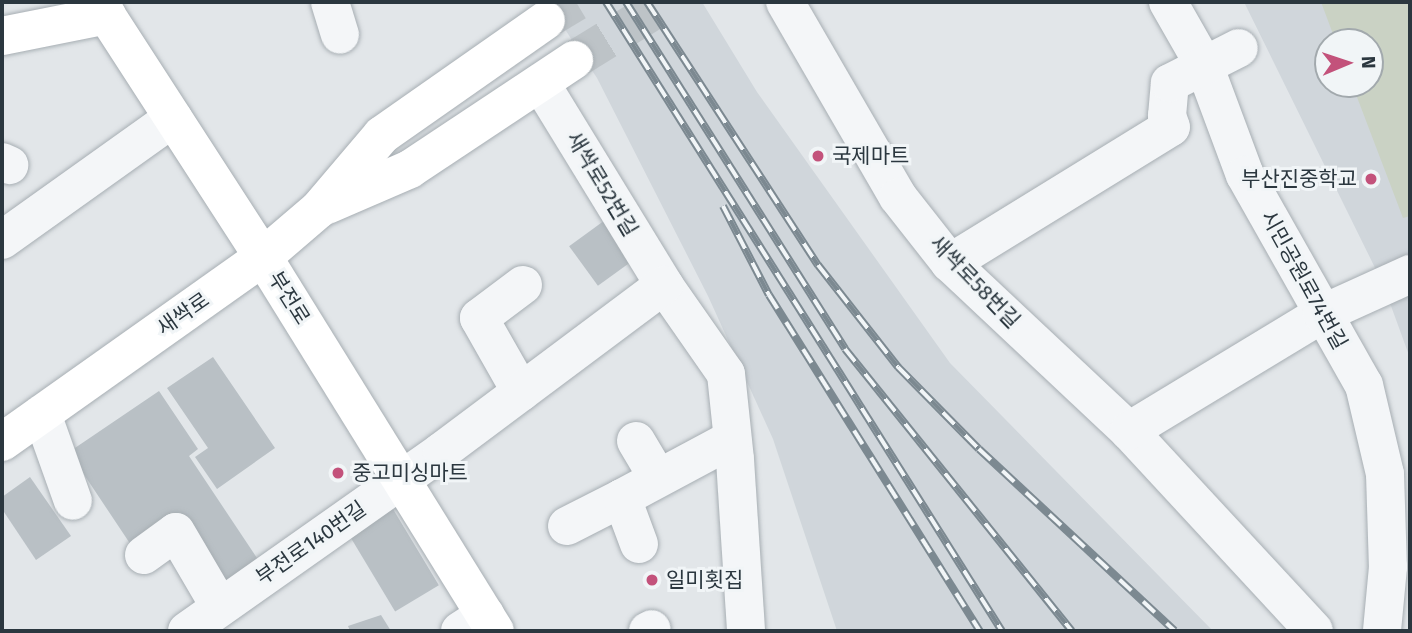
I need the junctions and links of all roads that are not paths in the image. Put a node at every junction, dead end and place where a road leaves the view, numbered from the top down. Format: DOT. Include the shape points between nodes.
graph roads {
  1 [pos="785,2"];
  2 [pos="1168,2"];
  3 [pos="110,6"];
  4 [pos="546,20"];
  5 [pos="2,36"];
  6 [pos="1239,48"];
  7 [pos="575,60"];
  8 [pos="1204,65"];
  9 [pos="541,84"];
  10 [pos="173,118"];
  11 [pos="319,209"];
  12 [pos="2,240"];
  13 [pos="263,257"];
  14 [pos="950,263"];
  15 [pos="1410,274"];
  16 [pos="523,285"];
  17 [pos="664,285"];
  18 [pos="1322,314"];
  19 [pos="535,381"];
  20 [pos="42,414"];
  21 [pos="1129,431"];
  22 [pos="732,439"];
  23 [pos="2,442"];
  24 [pos="634,475"];
  25 [pos="401,480"];
  26 [pos="73,501"];
  27 [pos="567,526"];
  28 [pos="639,544"];
  29 [pos="144,555"];
  30 [pos="220,607"];
  31 [pos="480,626"];
  32 [pos="187,631"];
  33 [pos="746,631"];
  34 [pos="1314,631"];
  35 [pos="1382,631"];
  1 -- 14 [label="street, 새싹로58번길" via="898,197"];
  2 -- 8 [label="street, 시민공원로74번길"];
  3 -- 5 [label="main road"];
  3 -- 10 [label="main road, 부전로"];
  4 -- 11 [label="main road, 새싹로" via="382,135"];
  6 -- 8 [label="street"];
  7 -- 9 [label="main road, 새싹로"];
  8 -- 14 [label="street" via="1170,83 1167,116 1171,128"];
  8 -- 18 [label="street, 시민공원로74번길" via="1245,175"];
  9 -- 11 [label="main road, 새싹로" via="410,169"];
  9 -- 17 [label="street, 새싹로52번길"];
  10 -- 12 [label="street"];
  10 -- 13 [label="main road, 부전로"];
  11 -- 13 [label="main road, 새싹로"];
  13 -- 20 [label="main road, 새싹로"];
  13 -- 25 [label="main road, 부전로"];
  14 -- 21 [label="street, 새싹로58번길"];
  15 -- 18 [label="street"];
  16 -- 19 [label="street" via="479,317"];
  17 -- 19 [label="street"];
  17 -- 22 [label="street, 새싹로52번길" via="726,374"];
  18 -- 21 [label="street"];
  18 -- 35 [label="street, 시민공원로74번길" via="1364,385 1385,474 1388,567"];
  19 -- 25 [label="street"];
  20 -- 23 [label="main road, 새싹로"];
  20 -- 26 [label="street"];
  21 -- 34 [label="street, 새싹로58번길"];
  22 -- 24 [label="street"];
  22 -- 33 [label="street, 새싹로52번길"];
  24 -- 27 [label="street"];
  24 -- 28 [label="street"];
  25 -- 30 [label="street, 부전로140번길"];
  25 -- 31 [label="main road, 부전로"];
  29 -- 30 [label="street" via="176,532"];
  30 -- 32 [label="street, 부전로140번길"];
}
